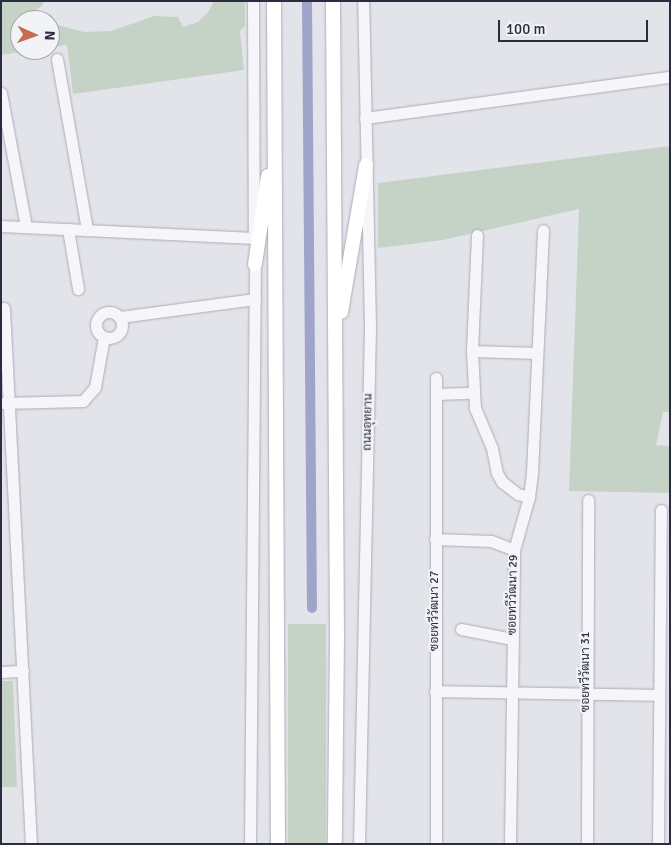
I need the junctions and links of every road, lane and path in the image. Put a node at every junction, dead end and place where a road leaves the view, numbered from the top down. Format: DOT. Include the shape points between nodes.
graph roads {
  1 [pos="253,1"];
  2 [pos="274,1"];
  3 [pos="333,1"];
  4 [pos="363,1"];
  5 [pos="57,60"];
  6 [pos="670,77"];
  7 [pos="1,93"];
  8 [pos="275,109"];
  9 [pos="365,118"];
  10 [pos="366,165"];
  11 [pos="1,226"];
  12 [pos="26,226"];
  13 [pos="68,229"];
  14 [pos="87,230"];
  15 [pos="543,230"];
  16 [pos="477,235"];
  17 [pos="254,238"];
  18 [pos="255,264"];
  19 [pos="78,289"];
  20 [pos="255,299"];
  21 [pos="4,308"];
  22 [pos="120,316"];
  23 [pos="104,338"];
  24 [pos="335,340"];
  25 [pos="472,352"];
  26 [pos="537,353"];
  27 [pos="436,378"];
  28 [pos="473,393"];
  29 [pos="436,394"];
  30 [pos="5,403"];
  31 [pos="529,497"];
  32 [pos="588,500"];
  33 [pos="661,510"];
  34 [pos="665,527"];
  35 [pos="435,538"];
  36 [pos="514,550"];
  37 [pos="461,629"];
  38 [pos="512,639"];
  39 [pos="22,671"];
  40 [pos="1,672"];
  41 [pos="435,691"];
  42 [pos="511,693"];
  43 [pos="586,694"];
  44 [pos="660,696"];
  45 [pos="31,844"];
  46 [pos="250,844"];
  47 [pos="278,844"];
  48 [pos="335,844"];
  49 [pos="359,844"];
  50 [pos="436,844"];
  51 [pos="510,844"];
  52 [pos="587,844"];
  53 [pos="658,844"];
  1 -- 17 [label="street"];
  2 -- 8 [label="main road"];
  3 -- 24 [label="main road"];
  4 -- 9 [label="street, ถนนอุทยาน"];
  5 -- 14 [label="street"];
  6 -- 9 [label="street"];
  7 -- 12 [label="street"];
  8 -- 18 [label="main road"];
  8 -- 47 [label="main road"];
  9 -- 10 [label="street, ถนนอุทยาน"];
  10 -- 24 [label="main road"];
  10 -- 49 [label="street, ถนนอุทยาน" via="370,326"];
  11 -- 12 [label="street"];
  12 -- 13 [label="street"];
  13 -- 14 [label="street"];
  13 -- 19 [label="street"];
  14 -- 17 [label="street"];
  15 -- 26 [label="street, ซอยทวีวัฒนา 29"];
  16 -- 25 [label="street"];
  17 -- 18 [label="street"];
  18 -- 20 [label="street"];
  20 -- 22 [label="street"];
  20 -- 46 [label="street"];
  21 -- 30 [label="street"];
  22 -- 23 [label="street" via="122,328 119,334 114,338"];
  22 -- 23 [label="street" via="109,311 99,316 95,327"];
  23 -- 30 [label="street" via="95,386 83,401"];
  24 -- 48 [label="main road"];
  25 -- 26 [label="street"];
  25 -- 28 [label="street"];
  26 -- 31 [label="street, ซอยทวีวัฒนา 29"];
  27 -- 29 [label="street, ซอยทวีวัฒนา 27"];
  28 -- 29 [label="street"];
  28 -- 31 [label="street" via="497,473 502,482 518,494"];
  29 -- 35 [label="street, ซอยทวีวัฒนา 27"];
  30 -- 39 [label="street"];
  31 -- 36 [label="street, ซอยทวีวัฒนา 29"];
  32 -- 43 [label="street, ซอยทวีวัฒนา 31"];
  33 -- 34 [label="street"];
  34 -- 44 [label="street"];
  35 -- 36 [label="street" via="491,541"];
  35 -- 41 [label="street, ซอยทวีวัฒนา 27"];
  36 -- 38 [label="street, ซอยทวีวัฒนา 29"];
  37 -- 38 [label="street"];
  38 -- 42 [label="street, ซอยทวีวัฒนา 29"];
  39 -- 40 [label="street"];
  39 -- 45 [label="street"];
  41 -- 42 [label="street"];
  41 -- 50 [label="street, ซอยทวีวัฒนา 27"];
  42 -- 43 [label="street"];
  42 -- 51 [label="street, ซอยทวีวัฒนา 29"];
  43 -- 44 [label="street"];
  43 -- 52 [label="street, ซอยทวีวัฒนา 31"];
  44 -- 53 [label="street"];
}
